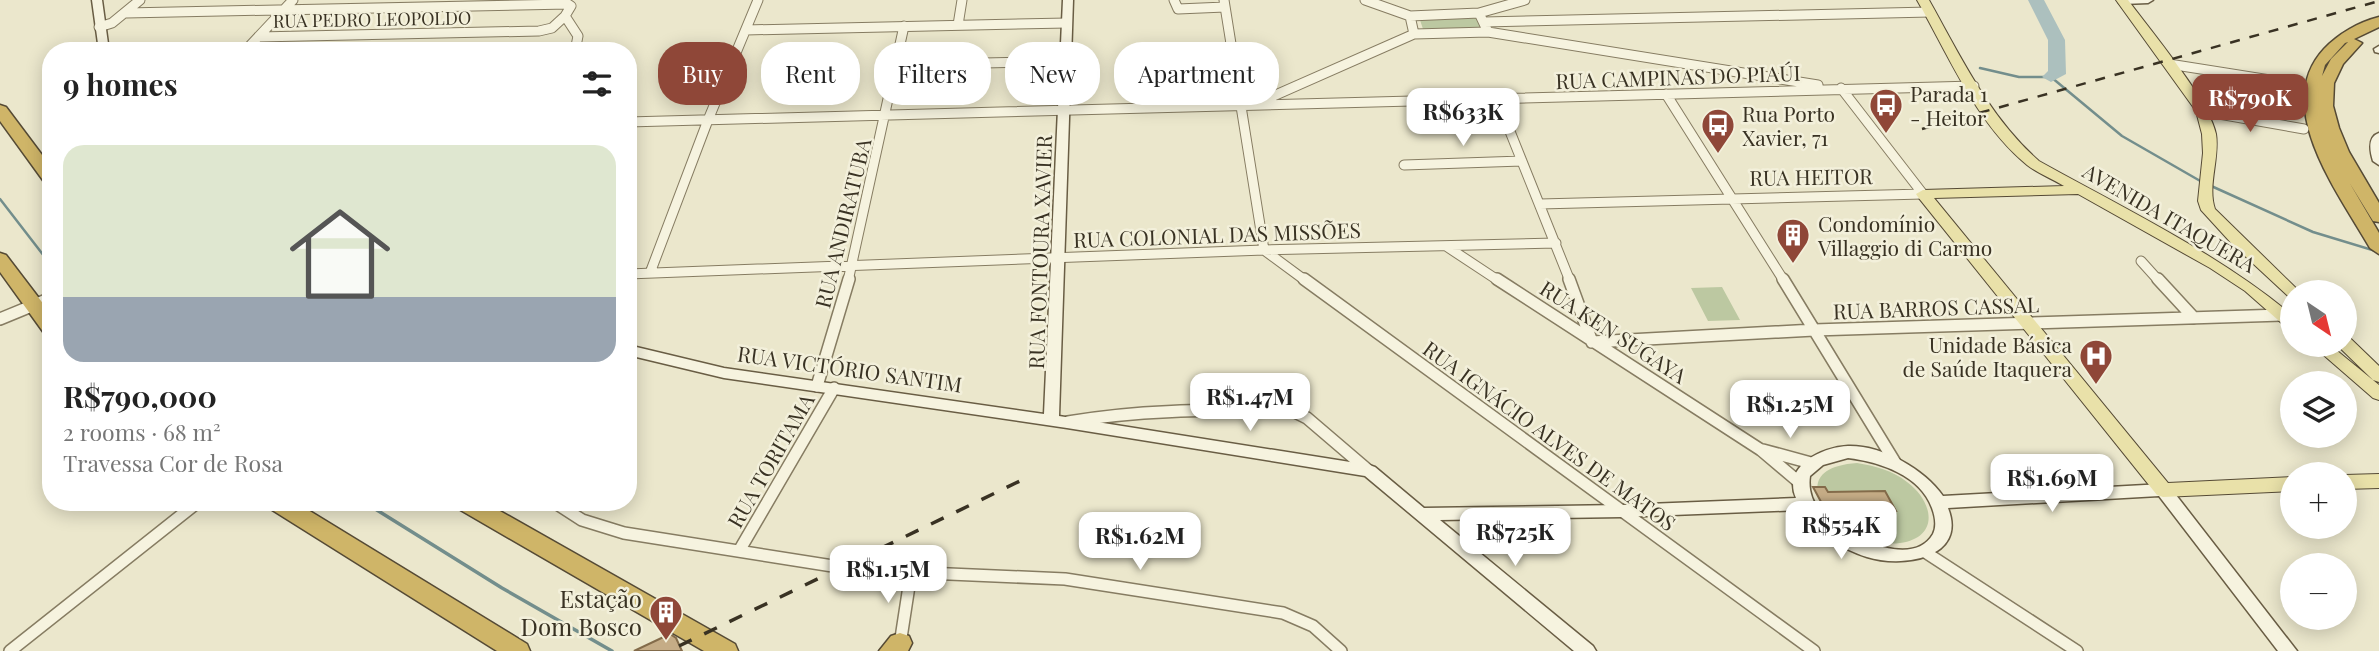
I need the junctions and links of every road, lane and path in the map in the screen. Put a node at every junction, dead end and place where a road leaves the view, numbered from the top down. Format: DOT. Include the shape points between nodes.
graph roads {
  1 [pos="97,0"];
  2 [pos="140,0"];
  3 [pos="252,0"];
  4 [pos="293,0"];
  5 [pos="758,0"];
  6 [pos="962,0"];
  7 [pos="1068,0"];
  8 [pos="1174,0"];
  9 [pos="1366,0"];
  10 [pos="1525,0"];
  11 [pos="2123,0"];
  12 [pos="2148,0"];
  13 [pos="1224,4"];
  14 [pos="1926,6"];
  15 [pos="284,9"];
  16 [pos="242,10"];
  17 [pos="126,13"];
  18 [pos="1479,13"];
  19 [pos="565,16"];
  20 [pos="1410,16"];
  21 [pos="2379,21"];
  22 [pos="1067,23"];
  23 [pos="1484,23"];
  24 [pos="958,25"];
  25 [pos="904,26"];
  26 [pos="99,27"];
  27 [pos="746,30"];
  28 [pos="2379,31"];
  29 [pos="1488,32"];
  30 [pos="1414,34"];
  31 [pos="258,37"];
  32 [pos="102,42"];
  33 [pos="253,42"];
  34 [pos="578,42"];
  35 [pos="1066,42"];
  36 [pos="1230,42"];
  37 [pos="2169,64"];
  38 [pos="2302,85"];
  39 [pos="1974,86"];
  40 [pos="1841,88"];
  41 [pos="1830,89"];
  42 [pos="1279,94"];
  43 [pos="1666,94"];
  44 [pos="1497,99"];
  45 [pos="1279,104"];
  46 [pos="1062,105"];
  47 [pos="1239,105"];
  48 [pos="1062,109"];
  49 [pos="0,110"];
  50 [pos="2202,111"];
  51 [pos="886,114"];
  52 [pos="708,120"];
  53 [pos="637,122"];
  54 [pos="2304,128"];
  55 [pos="2379,137"];
  56 [pos="2379,161"];
  57 [pos="1522,162"];
  58 [pos="1404,165"];
  59 [pos="42,167"];
  60 [pos="2056,184"];
  61 [pos="2083,190"];
  62 [pos="1923,194"];
  63 [pos="1734,198"];
  64 [pos="1540,204"];
  65 [pos="2379,217"];
  66 [pos="1556,243"];
  67 [pos="1446,246"];
  68 [pos="2378,246"];
  69 [pos="1264,250"];
  70 [pos="1060,258"];
  71 [pos="0,259"];
  72 [pos="2141,261"];
  73 [pos="853,265"];
  74 [pos="650,273"];
  75 [pos="637,274"];
  76 [pos="2280,280"];
  77 [pos="42,302"];
  78 [pos="2280,313"];
  79 [pos="2194,318"];
  80 [pos="0,319"];
  81 [pos="2280,319"];
  82 [pos="2028,323"];
  83 [pos="1814,330"];
  84 [pos="1592,342"];
  85 [pos="637,352"];
  86 [pos="2357,355"];
  87 [pos="2334,357"];
  88 [pos="2379,376"];
  89 [pos="817,386"];
  90 [pos="834,388"];
  91 [pos="2379,394"];
  92 [pos="1059,422"];
  93 [pos="1761,450"];
  94 [pos="1811,463"];
  95 [pos="1896,464"];
  96 [pos="1369,471"];
  97 [pos="2379,481"];
  98 [pos="2357,482"];
  99 [pos="1800,483"];
  100 [pos="2280,485"];
  101 [pos="2163,490"];
  102 [pos="1939,502"];
  103 [pos="1805,503"];
  104 [pos="187,511"];
  105 [pos="292,511"];
  106 [pos="482,511"];
  107 [pos="568,511"];
  108 [pos="1622,511"];
  109 [pos="1419,514"];
  110 [pos="740,551"];
  111 [pos="1925,552"];
  112 [pos="911,573"];
  113 [pos="896,648"];
  114 [pos="10,651"];
  115 [pos="518,651"];
  116 [pos="726,651"];
  117 [pos="1341,651"];
  118 [pos="1587,651"];
  119 [pos="1815,651"];
  120 [pos="2077,651"];
  121 [pos="2288,651"];
  1 -- 26 [label="main road"];
  2 -- 17 [label="street"];
  3 -- 16 [label="street"];
  4 -- 15 [label="street"];
  5 -- 27 [label="street"];
  6 -- 24 [label="street"];
  7 -- 22 [label="main road, RUA FONTOURA XAVIER"];
  8 -- 13 [label="street" via="1178,9"];
  9 -- 20 [label="street"];
  10 -- 18 [label="street"];
  11 -- 12 [label="main road"];
  11 -- 37 [label="main road"];
  13 -- 36 [label="street"];
  14 -- 23 [label="street"];
  14 -- 39 [label="main road, AVENIDA ITAQUERA"];
  15 -- 16 [label="street"];
  15 -- 19 [label="street" via="559,4 571,6"];
  15 -- 31 [label="street"];
  16 -- 17 [label="street"];
  17 -- 26 [label="street"];
  18 -- 20 [label="street"];
  18 -- 23 [label="street"];
  19 -- 31 [label="street, RUA PEDRO LEOPOLDO" via="552,28 539,31"];
  19 -- 34 [label="street" via="578,29"];
  20 -- 30 [label="street"];
  21 -- 68 [label="highway" via="2342,38 2324,53 2313,70 2310,88 2318,135"];
  22 -- 24 [label="street"];
  22 -- 35 [label="main road, RUA FONTOURA XAVIER"];
  23 -- 29 [label="street"];
  24 -- 25 [label="street"];
  25 -- 27 [label="street"];
  25 -- 51 [label="street, RUA ANDIRATUBA"];
  26 -- 32 [label="main road"];
  27 -- 52 [label="street"];
  28 -- 65 [label="highway" via="2343,52 2332,67 2324,87 2324,106 2339,147"];
  29 -- 30 [label="street"];
  29 -- 41 [label="street"];
  30 -- 42 [label="street"];
  31 -- 33 [label="street"];
  37 -- 38 [label="street"];
  37 -- 50 [label="main road"];
  39 -- 40 [label="street, RUA CAMPINAS DO PIAÚI"];
  39 -- 60 [label="main road, AVENIDA ITAQUERA" via="2009,142"];
  40 -- 41 [label="street, RUA CAMPINAS DO PIAÚI"];
  40 -- 62 [label="street"];
  41 -- 43 [label="street, RUA CAMPINAS DO PIAÚI"];
  43 -- 44 [label="street, RUA CAMPINAS DO PIAÚI"];
  43 -- 63 [label="street"];
  44 -- 45 [label="street, RUA CAMPINAS DO PIAÚI"];
  44 -- 57 [label="street"];
  46 -- 48 [label="main road, RUA FONTOURA XAVIER"];
  47 -- 48 [label="street, RUA CAMPINAS DO PIAÚI"];
  47 -- 69 [label="street"];
  48 -- 51 [label="street, RUA CAMPINAS DO PIAÚI"];
  48 -- 70 [label="main road, RUA FONTOURA XAVIER"];
  49 -- 59 [label="highway"];
  50 -- 54 [label="street"];
  50 -- 76 [label="main road" via="2209,134 2205,201 2217,221"];
  51 -- 52 [label="street, RUA CAMPINAS DO PIAÚI"];
  51 -- 73 [label="street, RUA ANDIRATUBA"];
  52 -- 53 [label="street, RUA CAMPINAS DO PIAÚI"];
  52 -- 74 [label="street"];
  55 -- 56 [label="main road" via="2375,149"];
  57 -- 58 [label="street"];
  57 -- 64 [label="street"];
  60 -- 61 [label="main road, RUA HEITOR"];
  60 -- 62 [label="main road, RUA HEITOR"];
  61 -- 78 [label="main road, AVENIDA ITAQUERA" via="2215,265"];
  62 -- 63 [label="street, RUA HEITOR"];
  62 -- 82 [label="main road"];
  63 -- 64 [label="street, RUA HEITOR"];
  63 -- 83 [label="street"];
  64 -- 66 [label="street"];
  66 -- 67 [label="street, RUA COLONIAL DAS MISSÕES"];
  66 -- 84 [label="street"];
  67 -- 69 [label="street, RUA COLONIAL DAS MISSÕES"];
  67 -- 84 [label="street, RUA KEN SUGAYA"];
  69 -- 70 [label="street, RUA COLONIAL DAS MISSÕES"];
  69 -- 108 [label="street, RUA IGNÁCIO ALVES DE MATOS"];
  70 -- 73 [label="street, RUA COLONIAL DAS MISSÕES"];
  70 -- 92 [label="main road, RUA FONTOURA XAVIER"];
  71 -- 77 [label="highway"];
  72 -- 79 [label="street"];
  73 -- 74 [label="street, RUA COLONIAL DAS MISSÕES"];
  73 -- 89 [label="street, RUA ANDIRATUBA"];
  74 -- 75 [label="street, RUA COLONIAL DAS MISSÕES"];
  77 -- 80 [label="street"];
  79 -- 81 [label="street, RUA BARROS CASSAL"];
  79 -- 82 [label="street, RUA BARROS CASSAL"];
  82 -- 83 [label="street, RUA BARROS CASSAL"];
  82 -- 101 [label="main road"];
  83 -- 84 [label="street, RUA BARROS CASSAL"];
  83 -- 95 [label="street"];
  84 -- 93 [label="street, RUA KEN SUGAYA"];
  85 -- 89 [label="main road, RUA VICTÓRIO SANTIM" via="724,373"];
  86 -- 88 [label="main road"];
  87 -- 91 [label="main road"];
  89 -- 90 [label="main road, RUA VICTÓRIO SANTIM"];
  90 -- 92 [label="main road, RUA VICTÓRIO SANTIM"];
  90 -- 110 [label="street, RUA TORITAMA"];
  92 -- 96 [label="main road, RUA VICTÓRIO SANTIM"];
  92 -- 96 [label="street, RUA VICTÓRIO SANTIM" via="1183,410 1291,410 1307,418"];
  93 -- 94 [label="street, RUA KEN SUGAYA"];
  93 -- 99 [label="street, RUA KEN SUGAYA"];
  94 -- 95 [label="main road" via="1848,452"];
  94 -- 99 [label="main road"];
  95 -- 102 [label="main road" via="1921,481"];
  96 -- 109 [label="main road, RUA VICTÓRIO SANTIM"];
  97 -- 98 [label="main road"];
  99 -- 103 [label="main road"];
  100 -- 101 [label="main road"];
  101 -- 102 [label="main road"];
  101 -- 121 [label="main road"];
  102 -- 111 [label="main road" via="1944,531"];
  103 -- 108 [label="main road"];
  103 -- 111 [label="main road" via="1820,525 1861,550 1884,556"];
  104 -- 114 [label="street"];
  105 -- 115 [label="highway"];
  106 -- 116 [label="highway"];
  107 -- 110 [label="street" via="624,533"];
  108 -- 109 [label="main road"];
  108 -- 119 [label="street, RUA IGNÁCIO ALVES DE MATOS"];
  109 -- 118 [label="main road, RUA VICTÓRIO SANTIM"];
  110 -- 112 [label="street" via="858,570"];
  111 -- 120 [label="street"];
  112 -- 113 [label="street"];
  112 -- 117 [label="street" via="1076,580 1283,613 1313,626"];
}
